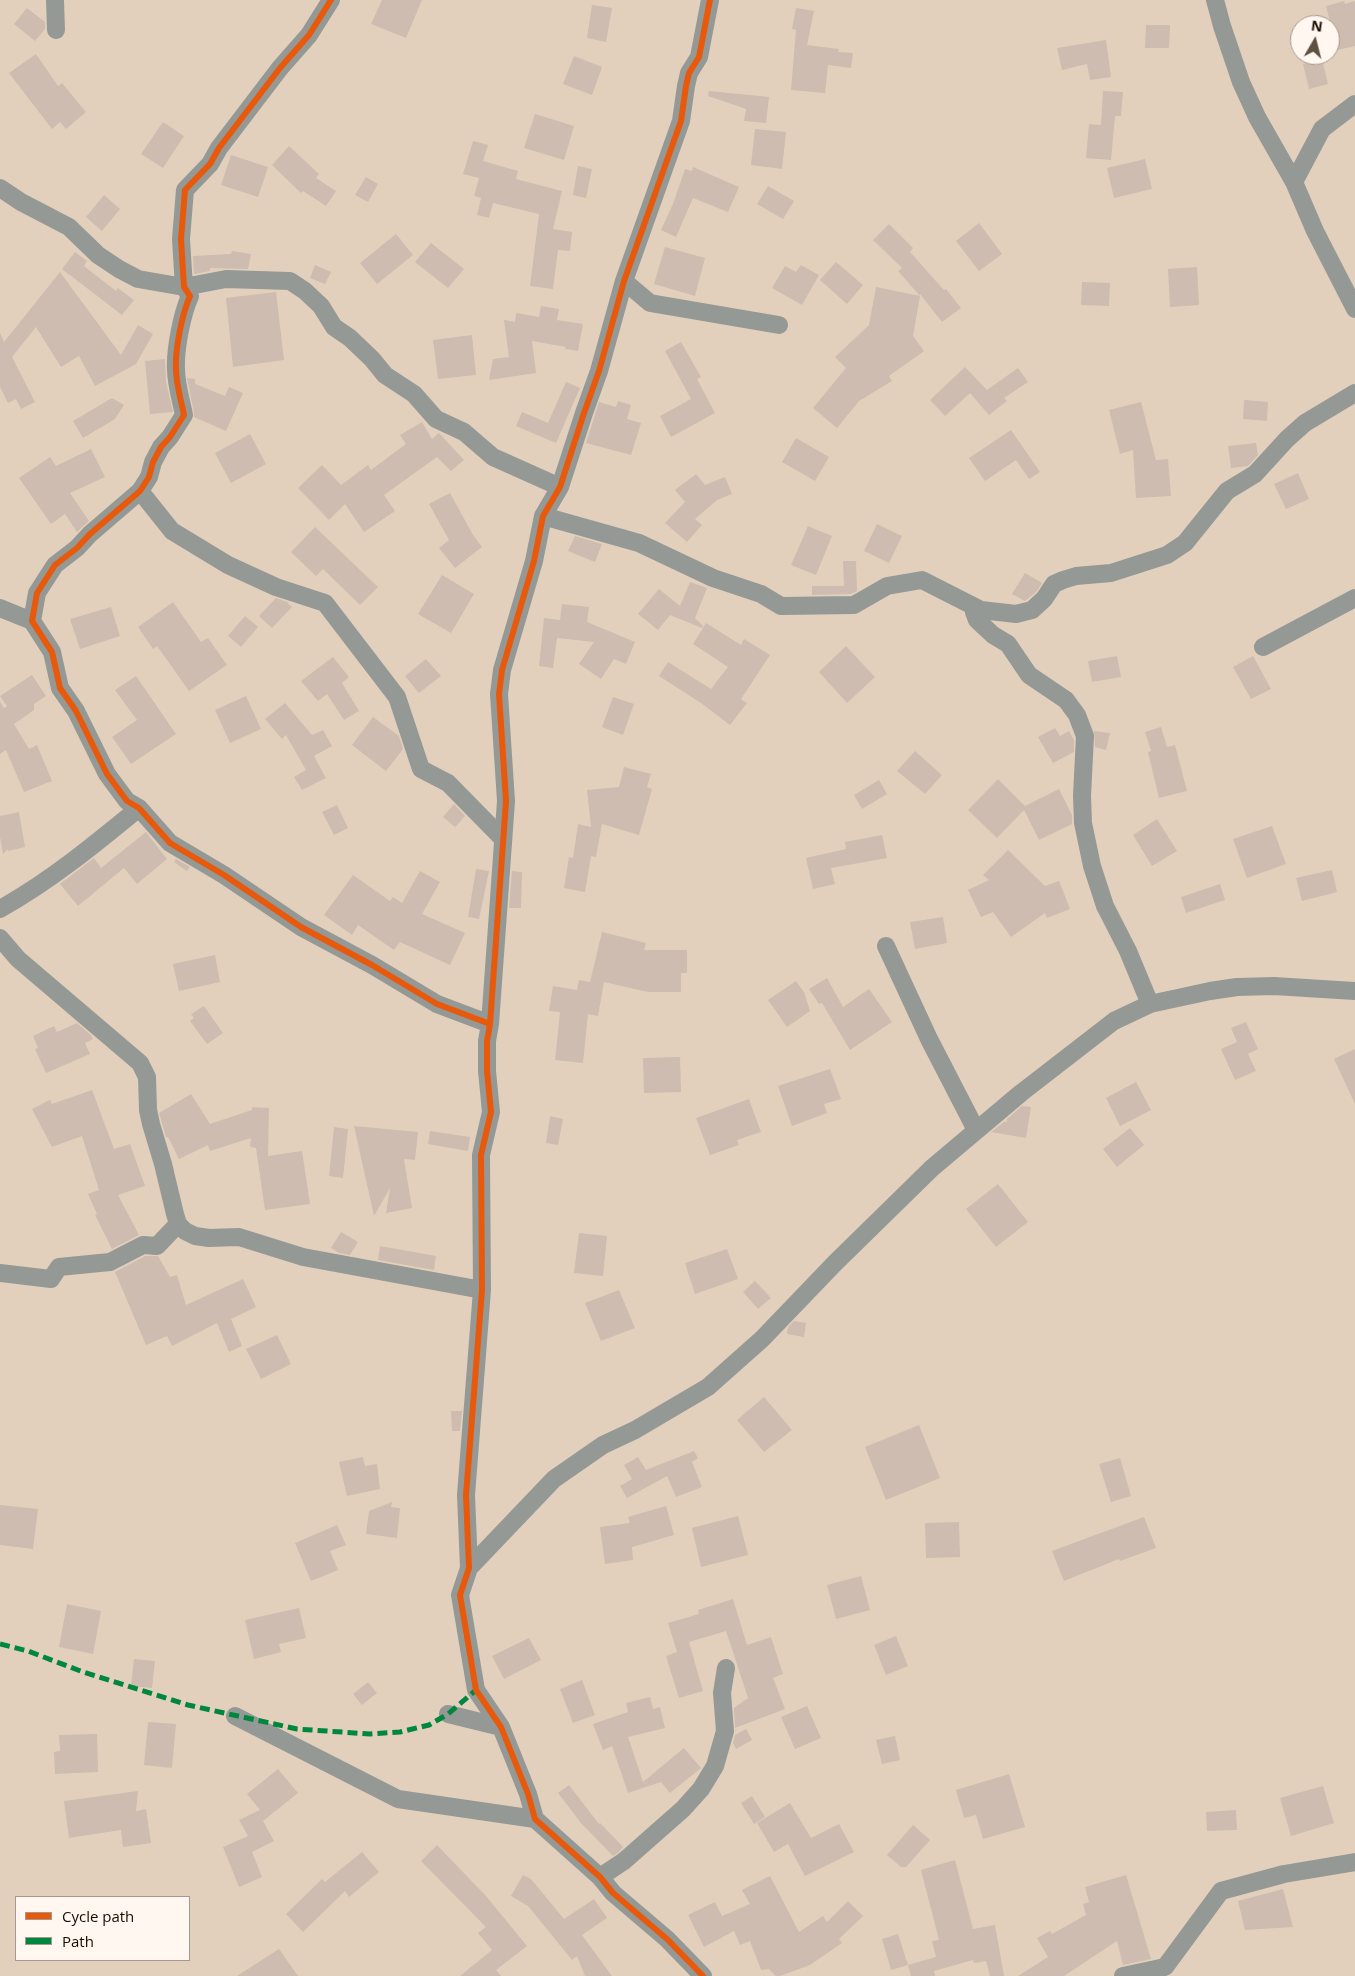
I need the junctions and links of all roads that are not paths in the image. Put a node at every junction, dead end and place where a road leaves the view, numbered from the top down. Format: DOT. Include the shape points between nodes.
graph roads {
  1 [pos="55,0"];
  2 [pos="331,0"];
  3 [pos="710,0"];
  4 [pos="1215,0"];
  5 [pos="56,30"];
  6 [pos="1355,104"];
  7 [pos="1294,182"];
  8 [pos="0,188"];
  9 [pos="624,281"];
  10 [pos="184,287"];
  11 [pos="1355,309"];
  12 [pos="779,324"];
  13 [pos="1355,393"];
  14 [pos="560,487"];
  15 [pos="140,491"];
  16 [pos="543,516"];
  17 [pos="1355,598"];
  18 [pos="0,608"];
  19 [pos="981,610"];
  20 [pos="32,621"];
  21 [pos="1263,647"];
  22 [pos="139,808"];
  23 [pos="503,839"];
  24 [pos="0,909"];
  25 [pos="0,938"];
  26 [pos="886,946"];
  27 [pos="1355,991"];
  28 [pos="1150,1004"];
  29 [pos="490,1024"];
  30 [pos="976,1130"];
  31 [pos="178,1224"];
  32 [pos="0,1273"];
  33 [pos="482,1290"];
  34 [pos="469,1568"];
  35 [pos="726,1668"];
  36 [pos="448,1714"];
  37 [pos="235,1716"];
  38 [pos="501,1727"];
  39 [pos="534,1819"];
  40 [pos="1355,1862"];
  41 [pos="600,1877"];
  42 [pos="703,1976"];
  43 [pos="1123,1976"];
  1 -- 5 [label="street"];
  2 -- 10 [label="street" via="210,164 185,190 181,238"];
  3 -- 9 [label="street" via="699,57 689,73 681,121"];
  4 -- 7 [label="street" via="1241,82 1257,118"];
  6 -- 7 [label="street" via="1322,129"];
  7 -- 11 [label="street"];
  8 -- 10 [label="street" via="69,227 98,255 119,269 138,279"];
  9 -- 12 [label="street" via="650,303"];
  9 -- 14 [label="street" via="599,371"];
  10 -- 14 [label="street" via="226,279 290,281 321,306 334,327 350,338 385,375 414,394 436,419 464,432 493,457"];
  10 -- 15 [label="street" via="190,296 182,321 176,368 184,415 161,447"];
  13 -- 19 [label="street" via="1293,433 1255,474 1227,492 1185,543 1168,555 1111,573 1063,580 1054,584 1032,610 1016,614"];
  14 -- 16 [label="street"];
  15 -- 20 [label="street" via="55,565 37,593"];
  15 -- 23 [label="street" via="172,530 228,565 276,587 326,603 397,697 422,769 448,782"];
  16 -- 19 [label="street" via="639,543 713,578 761,594 781,606 854,605 887,586 922,580"];
  16 -- 23 [label="street" via="534,561 502,670 499,694 506,801"];
  17 -- 21 [label="street"];
  18 -- 20 [label="street"];
  19 -- 28 [label="street" via="974,612 976,620 1008,644 1029,675 1066,700 1076,715 1085,736 1082,796 1092,866 1105,906"];
  20 -- 22 [label="street" via="52,652 60,688 76,711 108,774 127,801"];
  22 -- 24 [label="street" via="80,856"];
  22 -- 29 [label="street" via="170,843 301,927 438,1004"];
  23 -- 29 [label="street"];
  25 -- 31 [label="street" via="18,959 140,1063 147,1077 148,1110"];
  26 -- 30 [label="street"];
  27 -- 28 [label="street" via="1274,986 1236,988"];
  28 -- 30 [label="street" via="1114,1020"];
  29 -- 33 [label="street" via="487,1071 491,1112 481,1155"];
  30 -- 34 [label="street" via="903,1196 762,1339 708,1387 603,1445 554,1479"];
  31 -- 32 [label="street" via="157,1246 144,1245 110,1262 59,1267 51,1279"];
  31 -- 33 [label="street" via="194,1236 239,1237 303,1258"];
  33 -- 34 [label="street" via="466,1495"];
  34 -- 38 [label="street" via="460,1595 476,1690"];
  35 -- 41 [label="street" via="722,1693 725,1732 715,1766 683,1809 624,1861"];
  36 -- 38 [label="street"];
  37 -- 39 [label="street" via="398,1799"];
  38 -- 39 [label="street" via="528,1794"];
  39 -- 41 [label="street"];
  40 -- 43 [label="street" via="1284,1874 1221,1891 1165,1967"];
  41 -- 42 [label="street" via="613,1893 667,1939"];
}
